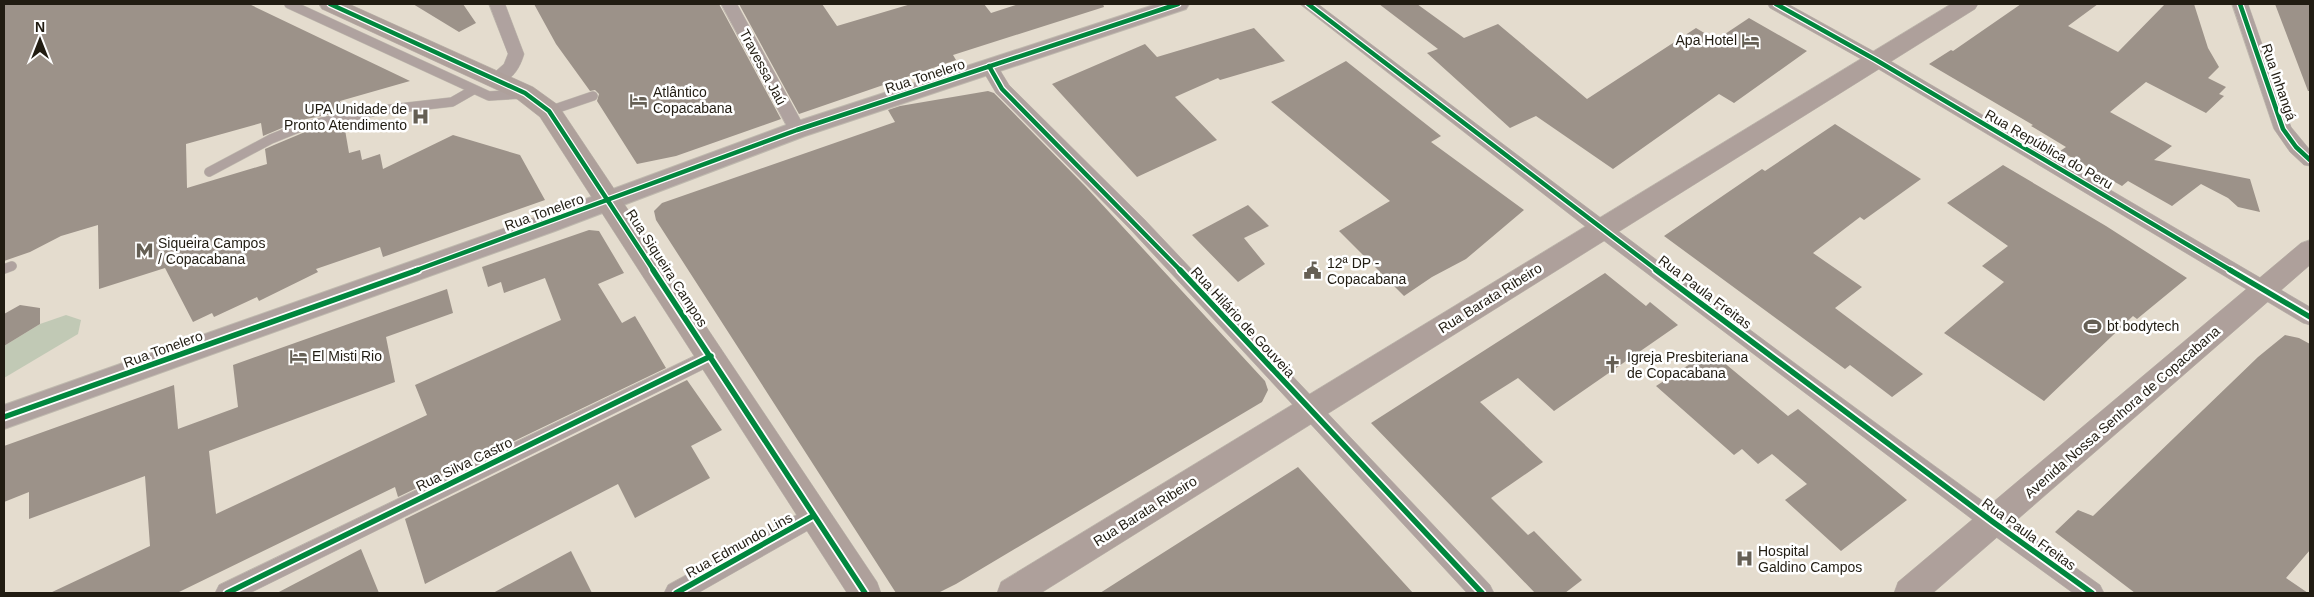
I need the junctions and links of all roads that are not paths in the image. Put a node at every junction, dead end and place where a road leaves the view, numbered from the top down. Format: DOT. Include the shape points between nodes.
graph roads {
  1 [pos="289,4"];
  2 [pos="330,4"];
  3 [pos="496,4"];
  4 [pos="729,4"];
  5 [pos="1178,4"];
  6 [pos="1308,4"];
  7 [pos="1776,4"];
  8 [pos="1967,4"];
  9 [pos="2240,4"];
  10 [pos="1876,60"];
  11 [pos="989,66"];
  12 [pos="496,79"];
  13 [pos="473,90"];
  14 [pos="525,93"];
  15 [pos="593,96"];
  16 [pos="549,111"];
  17 [pos="797,130"];
  18 [pos="2310,160"];
  19 [pos="209,172"];
  20 [pos="608,200"];
  21 [pos="1602,229"];
  22 [pos="2310,250"];
  23 [pos="2264,290"];
  24 [pos="2310,317"];
  25 [pos="711,356"];
  26 [pos="1310,409"];
  27 [pos="4,417"];
  28 [pos="813,516"];
  29 [pos="1993,522"];
  30 [pos="227,593"];
  31 [pos="676,593"];
  32 [pos="865,593"];
  33 [pos="1013,593"];
  34 [pos="1482,593"];
  35 [pos="1910,593"];
  36 [pos="2092,593"];
  1 -- 13 [label="lane"];
  2 -- 12 [label="main road, Rua Siqueira Campos"];
  3 -- 12 [label="street" via="516,54 512,67"];
  4 -- 17 [label="street, Travessa Jaú"];
  5 -- 11 [label="street, Rua Tonelero"];
  6 -- 21 [label="street, Rua Paula Freitas"];
  7 -- 10 [label="street, Rua República do Peru"];
  8 -- 10 [label="main road, Rua Barata Ribeiro"];
  9 -- 18 [label="street, Rua Inhangá" via="2283,129"];
  10 -- 21 [label="main road, Rua Barata Ribeiro"];
  10 -- 23 [label="street, Rua República do Peru"];
  11 -- 17 [label="street, Rua Tonelero"];
  11 -- 26 [label="street, Rua Hilário de Gouveia" via="1002,89 1138,225"];
  12 -- 14 [label="main road, Rua Siqueira Campos"];
  13 -- 14 [label="lane" via="489,96"];
  13 -- 19 [label="lane" via="452,102 382,110 302,126"];
  14 -- 16 [label="main road, Rua Siqueira Campos"];
  15 -- 16 [label="lane"];
  16 -- 20 [label="main road, Rua Siqueira Campos"];
  17 -- 20 [label="street, Rua Tonelero"];
  20 -- 25 [label="main road, Rua Siqueira Campos"];
  20 -- 27 [label="street, Rua Tonelero"];
  21 -- 26 [label="main road, Rua Barata Ribeiro"];
  21 -- 29 [label="street, Rua Paula Freitas"];
  22 -- 23 [label="main road, Avenida Nossa Senhora de Copacabana"];
  23 -- 24 [label="street, Rua República do Peru"];
  23 -- 29 [label="main road, Avenida Nossa Senhora de Copacabana"];
  25 -- 28 [label="main road, Rua Siqueira Campos"];
  25 -- 30 [label="street, Rua Silva Castro"];
  26 -- 33 [label="main road, Rua Barata Ribeiro"];
  26 -- 34 [label="street, Rua Hilário de Gouveia"];
  28 -- 31 [label="street, Rua Edmundo Lins"];
  28 -- 32 [label="main road, Rua Siqueira Campos"];
  29 -- 35 [label="main road, Avenida Nossa Senhora de Copacabana"];
  29 -- 36 [label="street, Rua Paula Freitas"];
}
